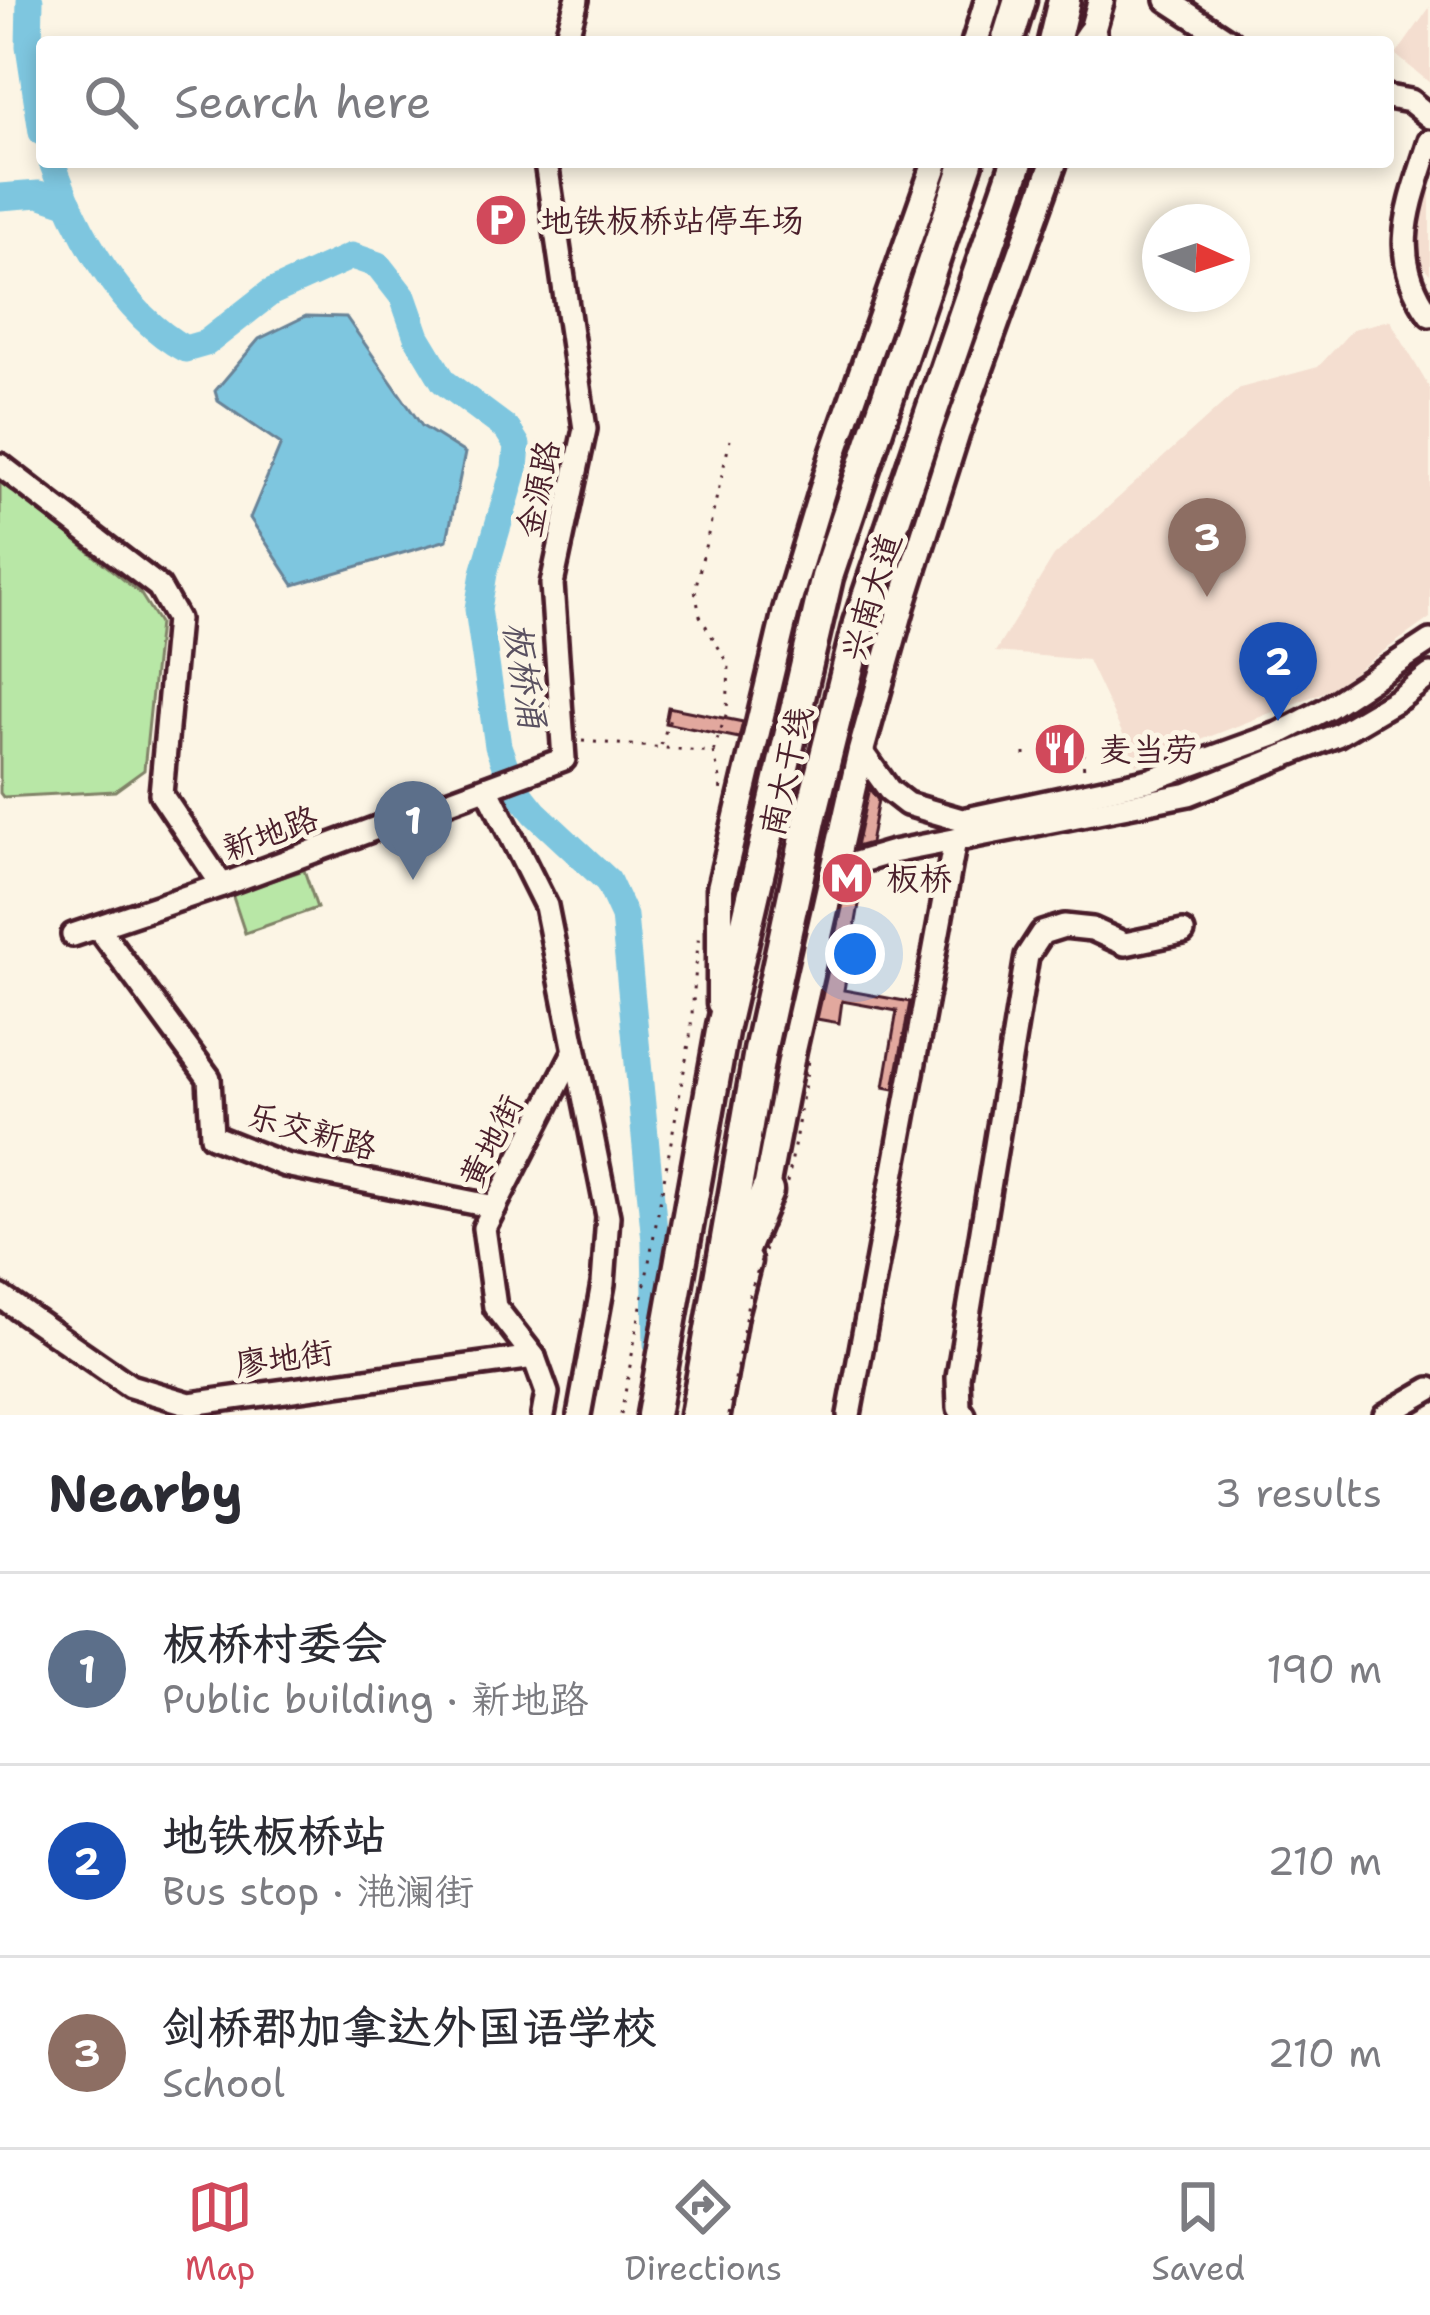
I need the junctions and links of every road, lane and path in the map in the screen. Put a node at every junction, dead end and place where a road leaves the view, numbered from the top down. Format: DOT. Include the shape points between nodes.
graph roads {
  1 [pos="577,0"];
  2 [pos="988,0"];
  3 [pos="1020,0"];
  4 [pos="1064,0"];
  5 [pos="1101,0"];
  6 [pos="1167,0"];
  7 [pos="567,36"];
  8 [pos="977,36"];
  9 [pos="1009,36"];
  10 [pos="1055,36"];
  11 [pos="1090,36"];
  12 [pos="1222,36"];
  13 [pos="1394,98"];
  14 [pos="1430,117"];
  15 [pos="1430,141"];
  16 [pos="547,168"];
  17 [pos="934,168"];
  18 [pos="965,168"];
  19 [pos="1015,168"];
  20 [pos="1052,168"];
  21 [pos="1430,315"];
  22 [pos="730,440"];
  23 [pos="0,465"];
  24 [pos="1430,640"];
  25 [pos="1430,675"];
  26 [pos="670,718"];
  27 [pos="1025,746"];
  28 [pos="660,747"];
  29 [pos="563,749"];
  30 [pos="1230,751"];
  31 [pos="712,752"];
  32 [pos="861,752"];
  33 [pos="1082,753"];
  34 [pos="1025,756"];
  35 [pos="1240,775"];
  36 [pos="488,790"];
  37 [pos="1074,802"];
  38 [pos="719,812"];
  39 [pos="955,840"];
  40 [pos="832,879"];
  41 [pos="222,885"];
  42 [pos="98,927"];
  43 [pos="699,929"];
  44 [pos="1183,932"];
  45 [pos="73,935"];
  46 [pos="720,1046"];
  47 [pos="574,1052"];
  48 [pos="801,1055"];
  49 [pos="767,1191"];
  50 [pos="495,1207"];
  51 [pos="0,1297"];
  52 [pos="709,1331"];
  53 [pos="534,1357"];
  54 [pos="1430,1389"];
  55 [pos="545,1404"];
  56 [pos="579,1415"];
  57 [pos="621,1415"];
  58 [pos="653,1415"];
  59 [pos="696,1415"];
  60 [pos="717,1415"];
  61 [pos="728,1415"];
  62 [pos="849,1415"];
  63 [pos="964,1415"];
  64 [pos="1385,1415"];
  1 -- 7 [label="street"];
  2 -- 8 [label="main road"];
  3 -- 9 [label="highway"];
  4 -- 10 [label="highway"];
  5 -- 11 [label="main road"];
  6 -- 12 [label="street"];
  13 -- 14 [label="street"];
  15 -- 21 [label="street" via="1403,237 1408,276"];
  16 -- 29 [label="street, 金源路" via="585,429 552,584"];
  17 -- 46 [label="main road" via="785,610 719,888"];
  18 -- 46 [label="highway, 南大干线" via="827,577"];
  19 -- 52 [label="highway, 南大干线" via="859,623 760,1051"];
  20 -- 32 [label="main road, 兴南大道" via="950,456"];
  22 -- 31 [label="path" via="695,590 700,616 729,665 728,712"];
  23 -- 41 [label="street" via="159,587 177,619 161,794"];
  24 -- 30 [label="street" via="1328,708"];
  25 -- 35 [label="street" via="1337,734"];
  26 -- 28 [label="path"];
  27 -- 34 [label="path"];
  28 -- 29 [label="path"];
  28 -- 31 [label="path"];
  29 -- 36 [label="street, 新地路"];
  30 -- 35 [label="street"];
  30 -- 37 [label="street"];
  31 -- 38 [label="path"];
  32 -- 37 [label="street" via="889,790 944,817"];
  32 -- 40 [label="main road, 兴南大道"];
  33 -- 37 [label="path"];
  35 -- 37 [label="street" via="1189,794"];
  36 -- 41 [label="street, 新地路"];
  36 -- 47 [label="street" via="546,905"];
  37 -- 39 [label="street"];
  39 -- 40 [label="street" via="874,856"];
  39 -- 62 [label="street"];
  40 -- 48 [label="main road, 兴南大道"];
  41 -- 42 [label="street, 新地路"];
  42 -- 45 [label="street, 新地路"];
  42 -- 50 [label="street, 乐交新路" via="209,1078 212,1136 285,1165"];
  43 -- 57 [label="path" via="690,1038"];
  44 -- 63 [label="street" via="1125,944 1064,926 1042,933 1027,956 958,1377"];
  46 -- 58 [label="highway, 南大干线"];
  47 -- 50 [label="street, 黄地街"];
  47 -- 56 [label="street" via="608,1216"];
  48 -- 49 [label="main road, 兴南大道"];
  48 -- 61 [label="path, bridge" via="789,1176 749,1296"];
  49 -- 52 [label="highway"];
  49 -- 60 [label="main road, 兴南大道"];
  50 -- 53 [label="street, 黄地街" via="484,1228 495,1306"];
  51 -- 53 [label="street, 廖地街" via="130,1386 190,1405"];
  52 -- 59 [label="highway, 南大干线"];
  53 -- 55 [label="street, 黄地街"];
  54 -- 64 [label="street"];
}
